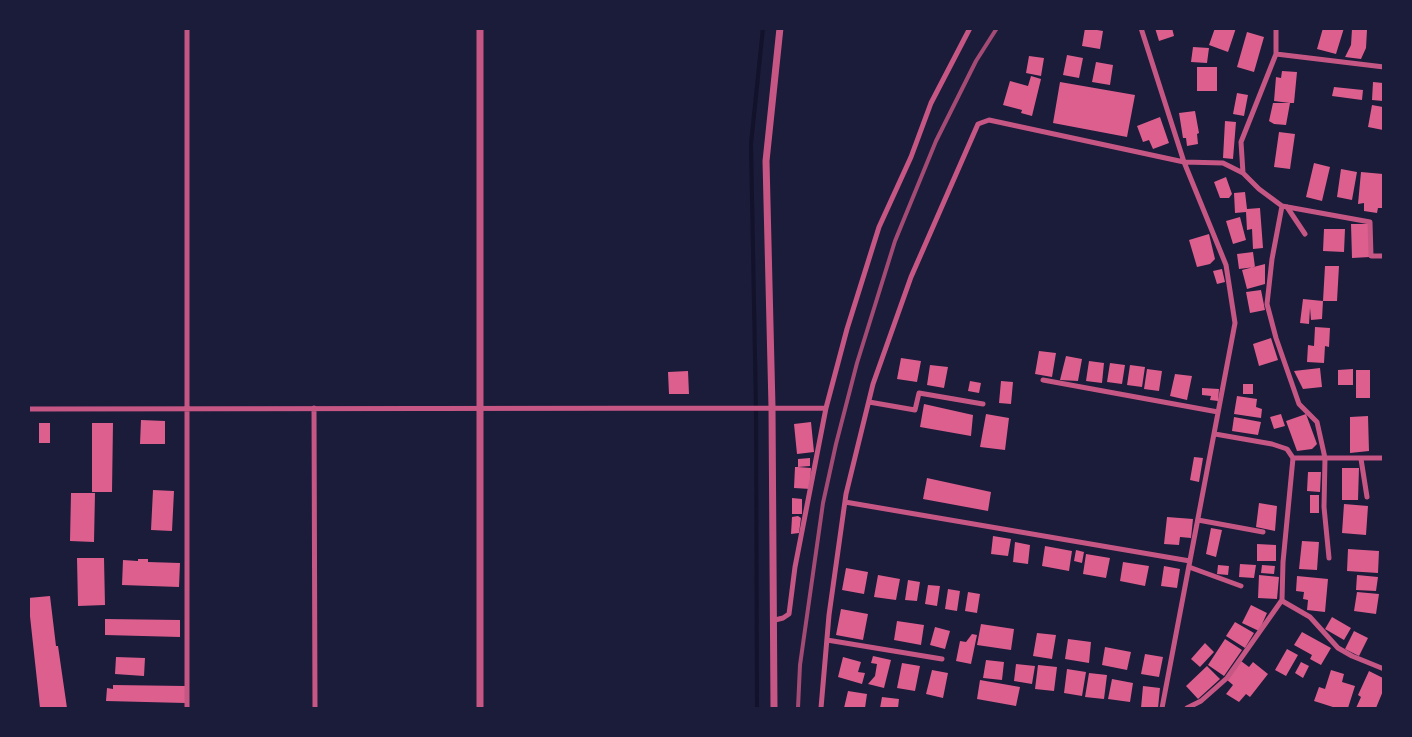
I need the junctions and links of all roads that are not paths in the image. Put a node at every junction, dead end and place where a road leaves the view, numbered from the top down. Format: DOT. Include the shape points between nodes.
graph roads {
  1 [pos="188,28"];
  2 [pos="480,28"];
  3 [pos="780,28"];
  4 [pos="970,28"];
  5 [pos="1141,28"];
  6 [pos="1276,28"];
  7 [pos="1276,54"];
  8 [pos="1383,67"];
  9 [pos="1184,162"];
  10 [pos="1243,173"];
  11 [pos="1285,206"];
  12 [pos="1305,234"];
  13 [pos="1383,256"];
  14 [pos="1043,380"];
  15 [pos="869,402"];
  16 [pos="983,404"];
  17 [pos="480,407"];
  18 [pos="314,408"];
  19 [pos="769,408"];
  20 [pos="826,408"];
  21 [pos="28,409"];
  22 [pos="188,409"];
  23 [pos="1218,412"];
  24 [pos="1215,434"];
  25 [pos="1293,458"];
  26 [pos="1325,458"];
  27 [pos="1383,458"];
  28 [pos="1361,459"];
  29 [pos="1366,497"];
  30 [pos="845,502"];
  31 [pos="1198,520"];
  32 [pos="1263,532"];
  33 [pos="1329,558"];
  34 [pos="1190,564"];
  35 [pos="1241,586"];
  36 [pos="1282,600"];
  37 [pos="775,620"];
  38 [pos="827,640"];
  39 [pos="942,659"];
  40 [pos="1383,669"];
  41 [pos="187,708"];
  42 [pos="315,708"];
  43 [pos="480,708"];
  44 [pos="774,708"];
  45 [pos="821,708"];
  46 [pos="1162,708"];
  47 [pos="1187,708"];
  1 -- 22 [label="street"];
  2 -- 17 [label="street"];
  3 -- 19 [label="street" via="766,161"];
  4 -- 20 [label="street" via="931,103 879,227"];
  5 -- 9 [label="street"];
  6 -- 7 [label="street"];
  7 -- 8 [label="street"];
  7 -- 10 [label="street" via="1241,142"];
  9 -- 10 [label="street" via="1223,163"];
  9 -- 15 [label="street" via="989,120 978,124 911,277"];
  9 -- 23 [label="street" via="1226,266 1232,297 1235,323"];
  10 -- 11 [label="street" via="1258,189"];
  11 -- 12 [label="street"];
  11 -- 13 [label="street" via="1370,222 1371,256"];
  11 -- 26 [label="street" via="1272,260 1268,304 1299,404 1317,423"];
  14 -- 23 [label="street"];
  15 -- 16 [label="street" via="915,410 919,393"];
  15 -- 30 [label="street"];
  17 -- 18 [label="street"];
  17 -- 19 [label="street"];
  17 -- 43 [label="street"];
  18 -- 22 [label="street"];
  18 -- 42 [label="street"];
  19 -- 20 [label="street"];
  19 -- 37 [label="street"];
  20 -- 37 [label="street" via="789,614"];
  21 -- 22 [label="street"];
  22 -- 41 [label="street"];
  23 -- 24 [label="street"];
  24 -- 25 [label="street" via="1272,444 1287,449"];
  24 -- 31 [label="street"];
  25 -- 26 [label="street"];
  25 -- 36 [label="street"];
  26 -- 28 [label="street"];
  26 -- 33 [label="street"];
  27 -- 28 [label="street"];
  28 -- 29 [label="street"];
  30 -- 34 [label="street"];
  30 -- 38 [label="street"];
  31 -- 32 [label="street"];
  31 -- 34 [label="street"];
  34 -- 35 [label="street"];
  34 -- 46 [label="street"];
  36 -- 40 [label="street" via="1310,617 1338,648"];
  36 -- 47 [label="street" via="1227,678"];
  37 -- 44 [label="street"];
  38 -- 39 [label="street"];
  38 -- 45 [label="street"];
}
